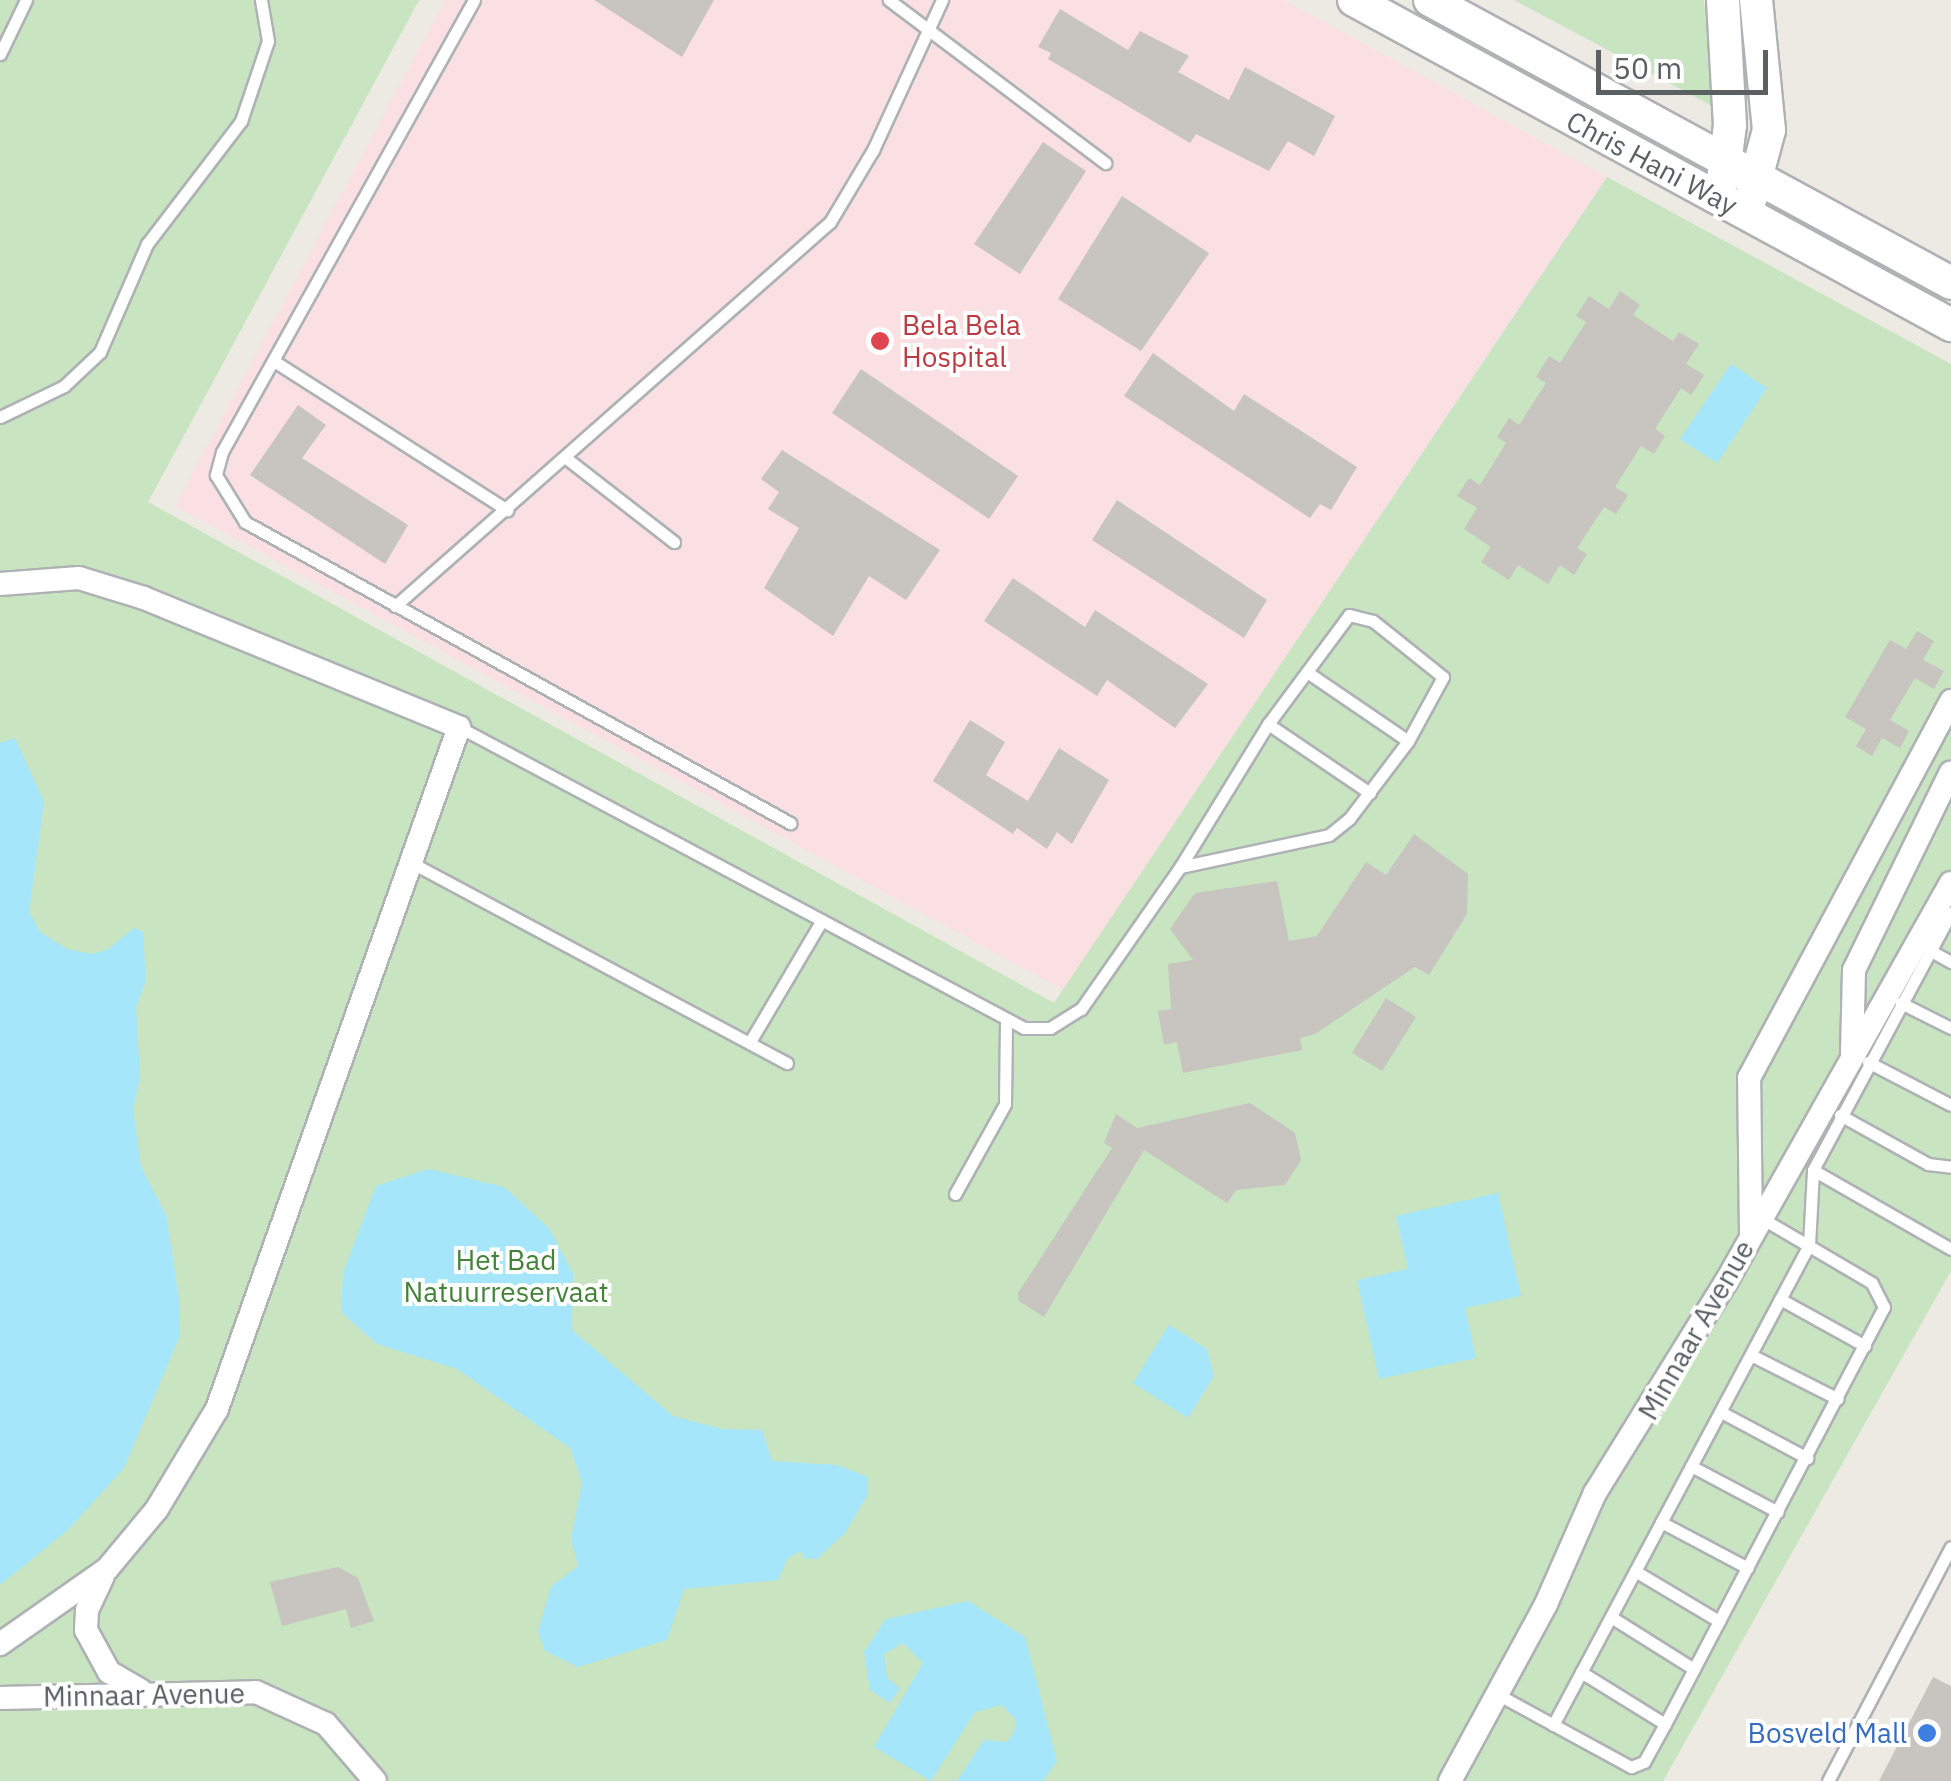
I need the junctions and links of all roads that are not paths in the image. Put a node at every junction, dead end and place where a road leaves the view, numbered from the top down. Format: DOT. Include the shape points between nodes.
graph roads {
  1 [pos="26,0"];
  2 [pos="261,0"];
  3 [pos="474,0"];
  4 [pos="889,0"];
  5 [pos="942,0"];
  6 [pos="1354,0"];
  7 [pos="1430,0"];
  8 [pos="1723,0"];
  9 [pos="1756,0"];
  10 [pos="929,26"];
  11 [pos="1478,26"];
  12 [pos="0,54"];
  13 [pos="1460,58"];
  14 [pos="1105,163"];
  15 [pos="1728,164"];
  16 [pos="1758,181"];
  17 [pos="1731,206"];
  18 [pos="1951,283"];
  19 [pos="1951,326"];
  20 [pos="274,361"];
  21 [pos="0,417"];
  22 [pos="566,458"];
  23 [pos="507,510"];
  24 [pos="674,542"];
  25 [pos="0,584"];
  26 [pos="395,606"];
  27 [pos="1306,672"];
  28 [pos="1951,701"];
  29 [pos="1268,724"];
  30 [pos="460,728"];
  31 [pos="1408,740"];
  32 [pos="1951,772"];
  33 [pos="1370,793"];
  34 [pos="790,823"];
  35 [pos="412,863"];
  36 [pos="1180,867"];
  37 [pos="1951,883"];
  38 [pos="1951,913"];
  39 [pos="822,920"];
  40 [pos="1931,950"];
  41 [pos="1951,962"];
  42 [pos="1900,1003"];
  43 [pos="1006,1018"];
  44 [pos="1951,1028"];
  45 [pos="751,1040"];
  46 [pos="1860,1059"];
  47 [pos="786,1063"];
  48 [pos="1951,1105"];
  49 [pos="1840,1115"];
  50 [pos="1951,1167"];
  51 [pos="1812,1170"];
  52 [pos="955,1194"];
  53 [pos="1756,1227"];
  54 [pos="1809,1245"];
  55 [pos="1951,1249"];
  56 [pos="1780,1300"];
  57 [pos="1865,1346"];
  58 [pos="1751,1355"];
  59 [pos="1838,1399"];
  60 [pos="1721,1412"];
  61 [pos="1807,1458"];
  62 [pos="1691,1466"];
  63 [pos="1778,1512"];
  64 [pos="1661,1522"];
  65 [pos="1951,1548"];
  66 [pos="1748,1568"];
  67 [pos="106,1569"];
  68 [pos="1636,1571"];
  69 [pos="1611,1616"];
  70 [pos="1719,1622"];
  71 [pos="0,1644"];
  72 [pos="1694,1668"];
  73 [pos="1581,1672"];
  74 [pos="140,1690"];
  75 [pos="1496,1694"];
  76 [pos="0,1698"];
  77 [pos="1666,1724"];
  78 [pos="1553,1725"];
  79 [pos="375,1781"];
  80 [pos="1450,1781"];
  81 [pos="1828,1781"];
  1 -- 12 [label="lane"];
  2 -- 21 [label="lane" via="268,41 241,122 147,244 100,352 64,386"];
  3 -- 20 [label="lane"];
  4 -- 10 [label="lane"];
  5 -- 10 [label="lane"];
  6 -- 13 [label="main road, Chris Hani Way"];
  7 -- 11 [label="main road, Chris Hani Way"];
  8 -- 15 [label="main road"];
  9 -- 16 [label="main road" via="1769,130"];
  10 -- 14 [label="lane"];
  10 -- 22 [label="lane" via="843,206 779,274"];
  11 -- 13 [label="main road"];
  11 -- 15 [label="main road, Chris Hani Way"];
  13 -- 17 [label="main road, Chris Hani Way"];
  15 -- 16 [label="main road, Chris Hani Way"];
  15 -- 17 [label="main road"];
  16 -- 17 [label="main road"];
  16 -- 18 [label="main road, Chris Hani Way"];
  17 -- 19 [label="main road, Chris Hani Way"];
  20 -- 23 [label="lane"];
  20 -- 26 [label="lane" via="222,452 216,476 226,499 245,522"];
  22 -- 23 [label="lane"];
  22 -- 24 [label="lane"];
  23 -- 26 [label="lane"];
  25 -- 30 [label="street" via="78,578 144,598"];
  26 -- 34 [label="lane"];
  27 -- 29 [label="lane"];
  27 -- 31 [label="lane"];
  27 -- 31 [label="lane" via="1349,616 1372,621 1443,676"];
  28 -- 53 [label="street" via="1748,1078"];
  29 -- 33 [label="lane"];
  29 -- 36 [label="lane"];
  30 -- 35 [label="street"];
  30 -- 39 [label="lane"];
  31 -- 33 [label="lane"];
  32 -- 46 [label="street" via="1854,970"];
  33 -- 36 [label="lane" via="1329,834"];
  35 -- 45 [label="lane"];
  35 -- 67 [label="street" via="216,1409 158,1509"];
  36 -- 43 [label="lane" via="1081,1009 1050,1028 1024,1028"];
  37 -- 46 [label="street, Minnaar Avenue"];
  38 -- 40 [label="lane"];
  39 -- 43 [label="lane"];
  39 -- 45 [label="lane"];
  40 -- 41 [label="lane"];
  40 -- 42 [label="lane"];
  42 -- 44 [label="lane"];
  42 -- 46 [label="lane"];
  43 -- 52 [label="lane" via="1005,1104"];
  45 -- 47 [label="lane"];
  46 -- 48 [label="lane"];
  46 -- 49 [label="lane"];
  46 -- 53 [label="street, Minnaar Avenue"];
  49 -- 50 [label="lane" via="1928,1164"];
  49 -- 51 [label="lane"];
  51 -- 54 [label="lane"];
  51 -- 55 [label="lane"];
  53 -- 54 [label="lane"];
  53 -- 75 [label="street, Minnaar Avenue" via="1595,1493"];
  54 -- 56 [label="lane"];
  54 -- 57 [label="lane" via="1882,1295 1884,1307"];
  56 -- 57 [label="lane"];
  56 -- 58 [label="lane"];
  57 -- 59 [label="lane"];
  58 -- 59 [label="lane"];
  58 -- 60 [label="lane"];
  59 -- 61 [label="lane"];
  60 -- 61 [label="lane"];
  60 -- 62 [label="lane"];
  61 -- 63 [label="lane"];
  62 -- 63 [label="lane"];
  62 -- 64 [label="lane"];
  63 -- 66 [label="lane"];
  64 -- 66 [label="lane"];
  64 -- 68 [label="lane"];
  65 -- 81 [label="lane"];
  66 -- 70 [label="lane"];
  67 -- 71 [label="street"];
  67 -- 74 [label="street" via="87,1610 86,1630 110,1672"];
  68 -- 69 [label="lane"];
  68 -- 70 [label="lane"];
  69 -- 72 [label="lane"];
  69 -- 73 [label="lane"];
  70 -- 72 [label="lane"];
  72 -- 77 [label="lane"];
  73 -- 77 [label="lane"];
  73 -- 78 [label="lane"];
  74 -- 76 [label="street, Minnaar Avenue"];
  74 -- 79 [label="street, Minnaar Avenue" via="256,1692 326,1724"];
  75 -- 78 [label="lane"];
  75 -- 80 [label="street, Minnaar Avenue"];
  77 -- 78 [label="lane" via="1644,1762 1631,1767"];
}
